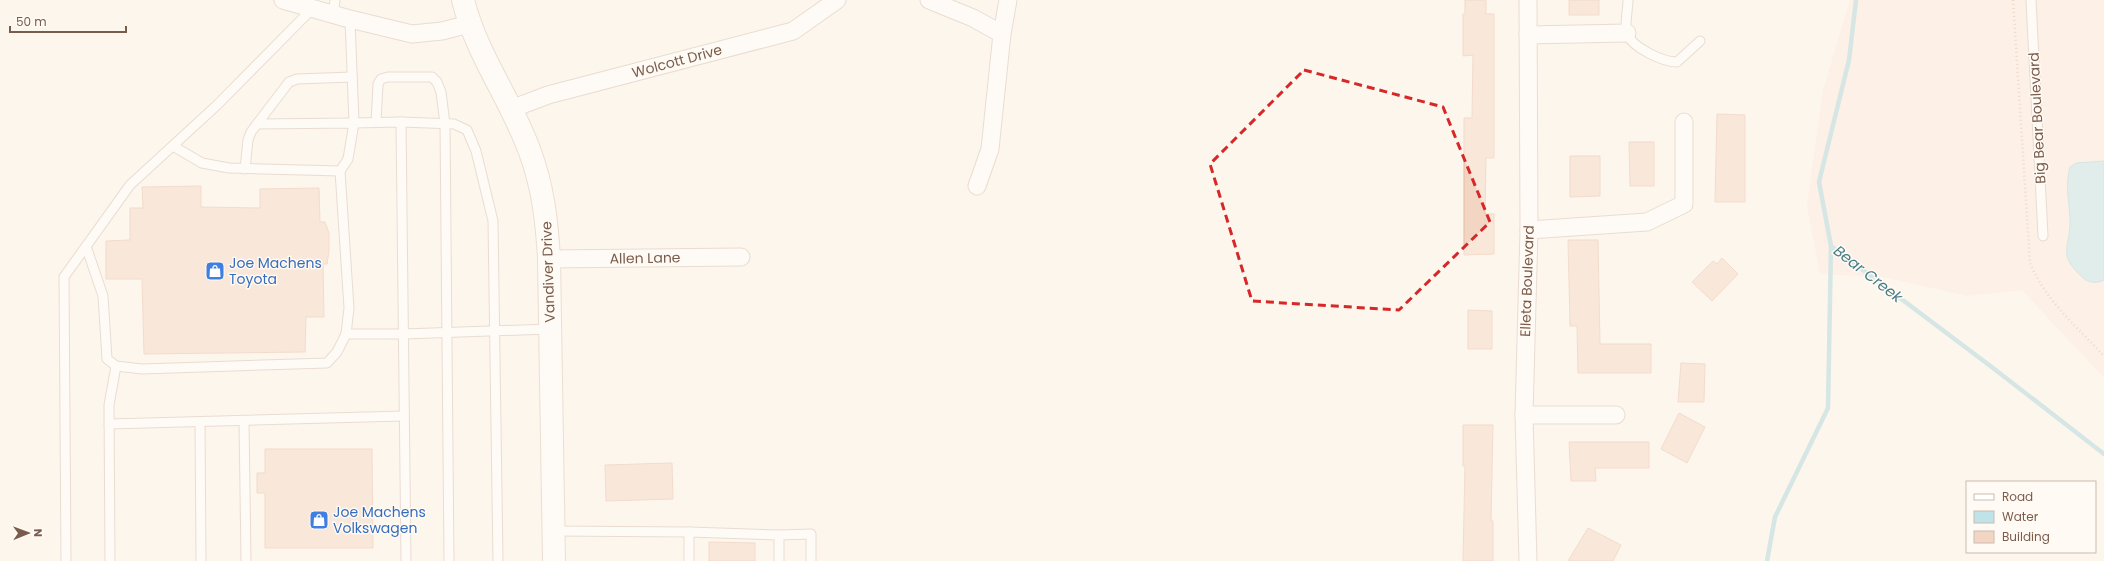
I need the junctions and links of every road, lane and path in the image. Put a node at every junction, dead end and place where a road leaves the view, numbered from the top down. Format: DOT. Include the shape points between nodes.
graph roads {
  1 [pos="283,0"];
  2 [pos="463,0"];
  3 [pos="837,0"];
  4 [pos="929,0"];
  5 [pos="1008,0"];
  6 [pos="1528,0"];
  7 [pos="1628,0"];
  8 [pos="2031,0"];
  9 [pos="334,8"];
  10 [pos="312,10"];
  11 [pos="350,19"];
  12 [pos="469,24"];
  13 [pos="1627,33"];
  14 [pos="1002,34"];
  15 [pos="1528,36"];
  16 [pos="1700,41"];
  17 [pos="352,77"];
  18 [pos="511,109"];
  19 [pos="376,122"];
  20 [pos="401,122"];
  21 [pos="1684,122"];
  22 [pos="354,123"];
  23 [pos="257,124"];
  24 [pos="445,124"];
  25 [pos="173,146"];
  26 [pos="245,169"];
  27 [pos="340,171"];
  28 [pos="977,186"];
  29 [pos="1529,230"];
  30 [pos="2043,236"];
  31 [pos="86,246"];
  32 [pos="741,257"];
  33 [pos="549,259"];
  34 [pos="550,329"];
  35 [pos="494,331"];
  36 [pos="445,333"];
  37 [pos="346,334"];
  38 [pos="404,334"];
  39 [pos="116,366"];
  40 [pos="1524,414"];
  41 [pos="1616,415"];
  42 [pos="404,416"];
  43 [pos="244,421"];
  44 [pos="200,422"];
  45 [pos="109,424"];
  46 [pos="553,531"];
  47 [pos="689,532"];
  48 [pos="779,535"];
  49 [pos="66,561"];
  50 [pos="110,561"];
  51 [pos="201,561"];
  52 [pos="246,561"];
  53 [pos="406,561"];
  54 [pos="449,561"];
  55 [pos="498,561"];
  56 [pos="554,561"];
  57 [pos="689,561"];
  58 [pos="779,561"];
  59 [pos="811,561"];
  60 [pos="1528,561"];
  1 -- 10 [label="street"];
  2 -- 12 [label="main road, Vandiver Drive"];
  3 -- 18 [label="street, Wolcott Drive" via="793,31 548,95"];
  4 -- 14 [label="street" via="973,18"];
  5 -- 14 [label="street"];
  6 -- 15 [label="street, Elleta Boulevard"];
  7 -- 13 [label="lane"];
  8 -- 30 [label="lane, Big Bear Boulevard"];
  9 -- 10 [label="street"];
  9 -- 11 [label="street"];
  10 -- 25 [label="lane"];
  11 -- 12 [label="street" via="412,34 442,31"];
  11 -- 17 [label="lane"];
  12 -- 18 [label="main road, Vandiver Drive" via="486,64"];
  13 -- 15 [label="street"];
  13 -- 16 [label="lane" via="1634,44 1668,62 1677,62"];
  14 -- 28 [label="street" via="990,149"];
  15 -- 29 [label="street, Elleta Boulevard"];
  17 -- 22 [label="lane"];
  17 -- 23 [label="lane" via="297,79 289,82"];
  18 -- 33 [label="main road, Vandiver Drive" via="530,152 541,188 546,214"];
  19 -- 20 [label="lane"];
  19 -- 22 [label="lane"];
  19 -- 24 [label="lane" via="378,84 382,79 424,76 432,77 437,82 441,92"];
  20 -- 24 [label="lane"];
  20 -- 38 [label="lane"];
  21 -- 29 [label="street" via="1684,204 1647,222"];
  22 -- 23 [label="lane"];
  22 -- 27 [label="lane" via="348,159"];
  23 -- 26 [label="lane" via="248,140"];
  24 -- 35 [label="lane" via="454,124 467,130 478,158 493,221"];
  24 -- 36 [label="lane"];
  25 -- 26 [label="lane" via="202,163"];
  25 -- 31 [label="lane" via="130,185"];
  26 -- 27 [label="lane"];
  27 -- 37 [label="lane" via="349,308"];
  29 -- 40 [label="street, Elleta Boulevard"];
  31 -- 39 [label="lane" via="104,296 107,359"];
  31 -- 49 [label="lane" via="64,277"];
  32 -- 33 [label="street, Allen Lane"];
  33 -- 34 [label="main road, Vandiver Drive"];
  34 -- 35 [label="lane"];
  34 -- 46 [label="main road, Vandiver Drive"];
  35 -- 36 [label="lane"];
  35 -- 55 [label="lane"];
  36 -- 38 [label="lane"];
  36 -- 54 [label="lane"];
  37 -- 38 [label="lane"];
  37 -- 39 [label="lane" via="328,363 142,369"];
  38 -- 42 [label="lane"];
  39 -- 45 [label="lane" via="109,405"];
  40 -- 41 [label="street"];
  40 -- 60 [label="street, Elleta Boulevard"];
  42 -- 43 [label="lane"];
  42 -- 53 [label="lane"];
  43 -- 44 [label="lane"];
  43 -- 52 [label="lane"];
  44 -- 45 [label="lane"];
  44 -- 51 [label="lane"];
  45 -- 50 [label="lane"];
  46 -- 47 [label="lane"];
  46 -- 56 [label="main road, Vandiver Drive"];
  47 -- 48 [label="lane"];
  47 -- 57 [label="lane"];
  48 -- 58 [label="lane"];
  48 -- 59 [label="lane" via="811,534"];
}
